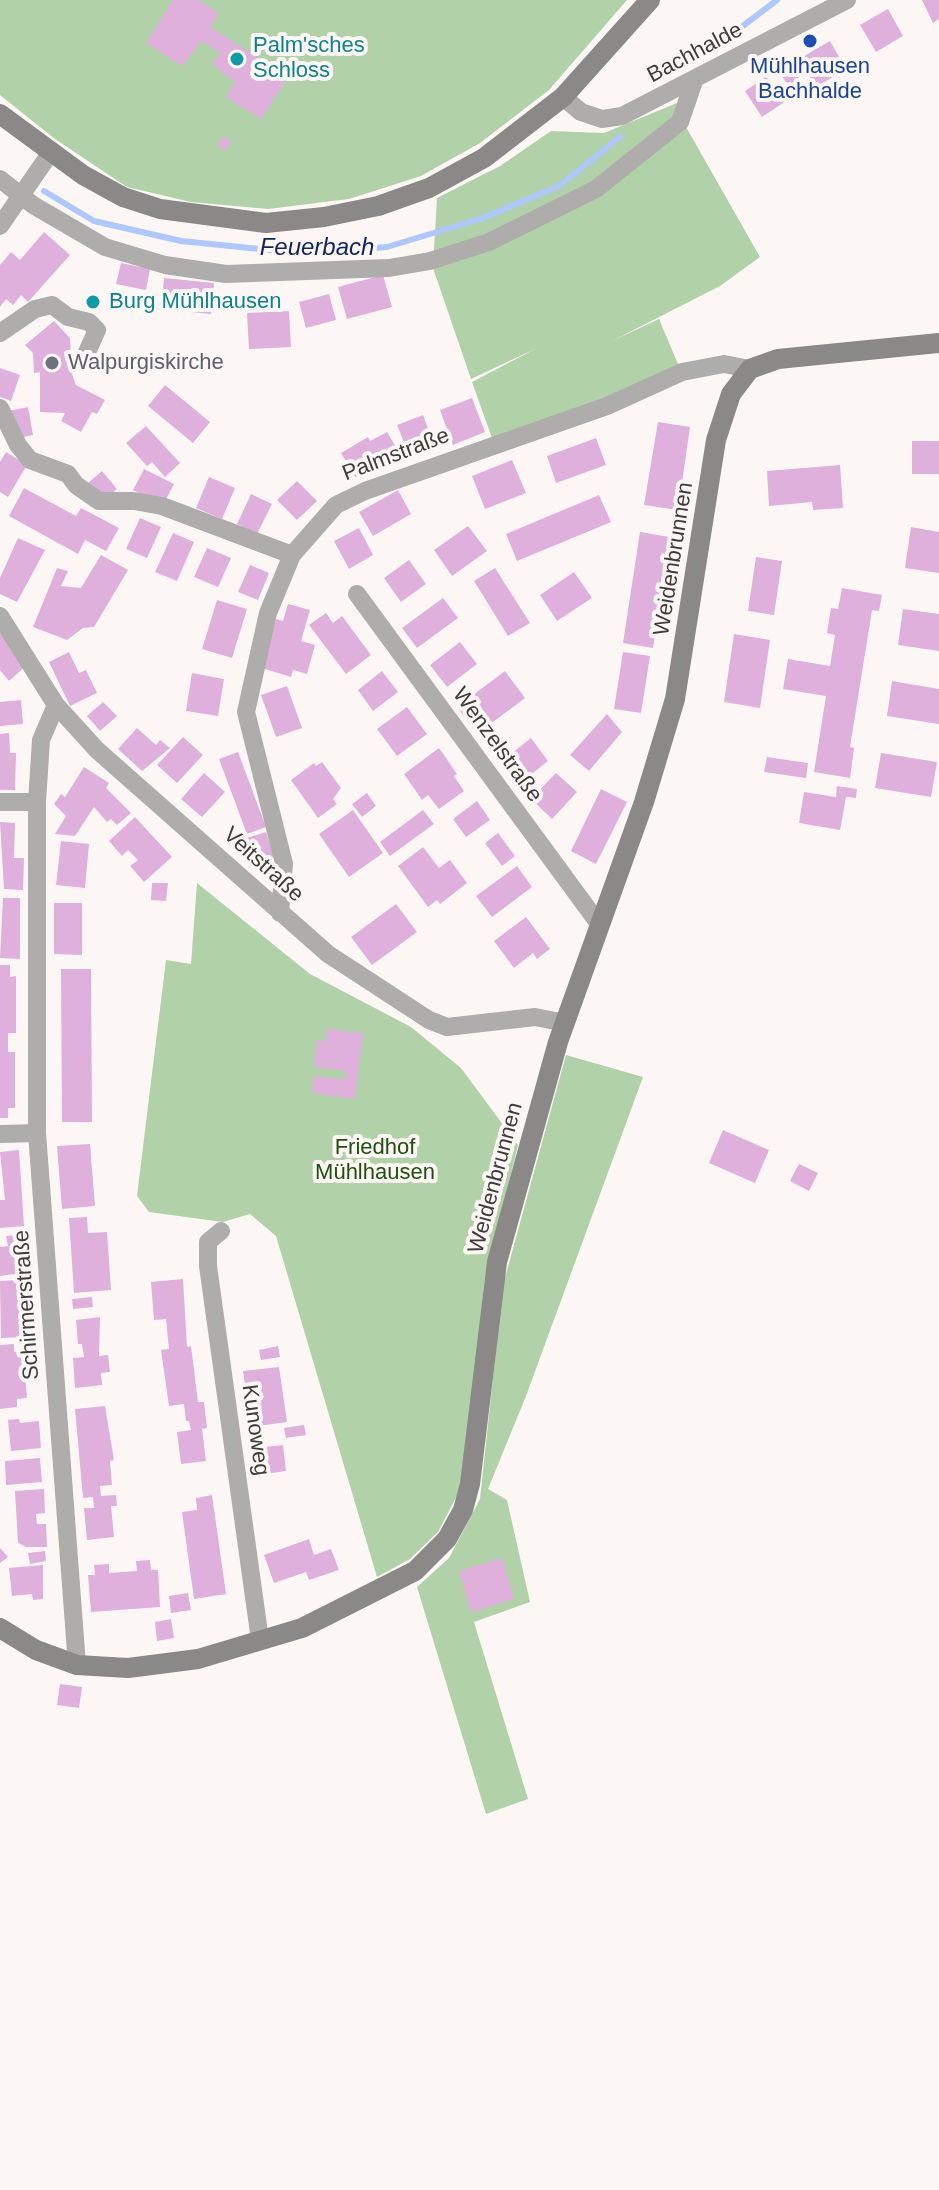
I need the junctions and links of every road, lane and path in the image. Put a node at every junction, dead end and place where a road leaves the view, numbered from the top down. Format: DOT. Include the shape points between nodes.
graph roads {
  1 [pos="650,0"];
  2 [pos="847,0"];
  3 [pos="694,81"];
  4 [pos="563,97"];
  5 [pos="0,114"];
  6 [pos="51,152"];
  7 [pos="0,179"];
  8 [pos="20,195"];
  9 [pos="0,226"];
  10 [pos="0,333"];
  11 [pos="939,343"];
  12 [pos="83,361"];
  13 [pos="750,369"];
  14 [pos="0,408"];
  15 [pos="292,555"];
  16 [pos="357,594"];
  17 [pos="0,616"];
  18 [pos="56,705"];
  19 [pos="0,802"];
  20 [pos="37,802"];
  21 [pos="280,913"];
  22 [pos="599,924"];
  23 [pos="565,1023"];
  24 [pos="37,1133"];
  25 [pos="0,1134"];
  26 [pos="221,1231"];
  27 [pos="0,1628"];
  28 [pos="260,1640"];
  29 [pos="77,1665"];
  1 -- 4 [label="street"];
  2 -- 3 [label="street, Bachhalde"];
  3 -- 4 [label="street, Bachhalde" via="644,107 602,119 581,112"];
  3 -- 8 [label="street" via="680,122 596,189 489,242 389,268 226,274 180,268 105,247"];
  4 -- 6 [label="street" via="484,158 429,188 378,206 266,223 160,209 123,197"];
  5 -- 6 [label="street"];
  6 -- 8 [label="street"];
  7 -- 8 [label="street"];
  8 -- 9 [label="street"];
  10 -- 12 [label="street" via="35,309 52,305 97,330"];
  11 -- 13 [label="street" via="778,359"];
  13 -- 15 [label="street, Palmstraße" via="724,364 682,372 607,406 365,491 336,505"];
  13 -- 22 [label="street, Weidenbrunnen" via="731,394 716,440 675,699"];
  14 -- 15 [label="street" via="30,460 68,474 99,501 162,506"];
  15 -- 21 [label="street, Palmstraße" via="268,613 246,712 284,864"];
  16 -- 22 [label="street, Wenzelstraße"];
  17 -- 18 [label="street, Veitstraße"];
  18 -- 20 [label="street, Schirmerstraße" via="41,740"];
  18 -- 21 [label="street, Veitstraße" via="97,750"];
  19 -- 20 [label="street"];
  20 -- 24 [label="street, Schirmerstraße"];
  21 -- 23 [label="street, Veitstraße" via="328,954 447,1027 535,1017"];
  22 -- 23 [label="street, Weidenbrunnen"];
  23 -- 28 [label="street, Weidenbrunnen" via="497,1262 473,1467 463,1510 447,1539 415,1571 302,1628"];
  24 -- 25 [label="street"];
  24 -- 29 [label="street, Schirmerstraße"];
  26 -- 28 [label="street, Kunoweg" via="208,1242 208,1266"];
  27 -- 29 [label="street, Weidenbrunnen" via="36,1650"];
  28 -- 29 [label="street, Weidenbrunnen" via="198,1659 128,1668"];
}
